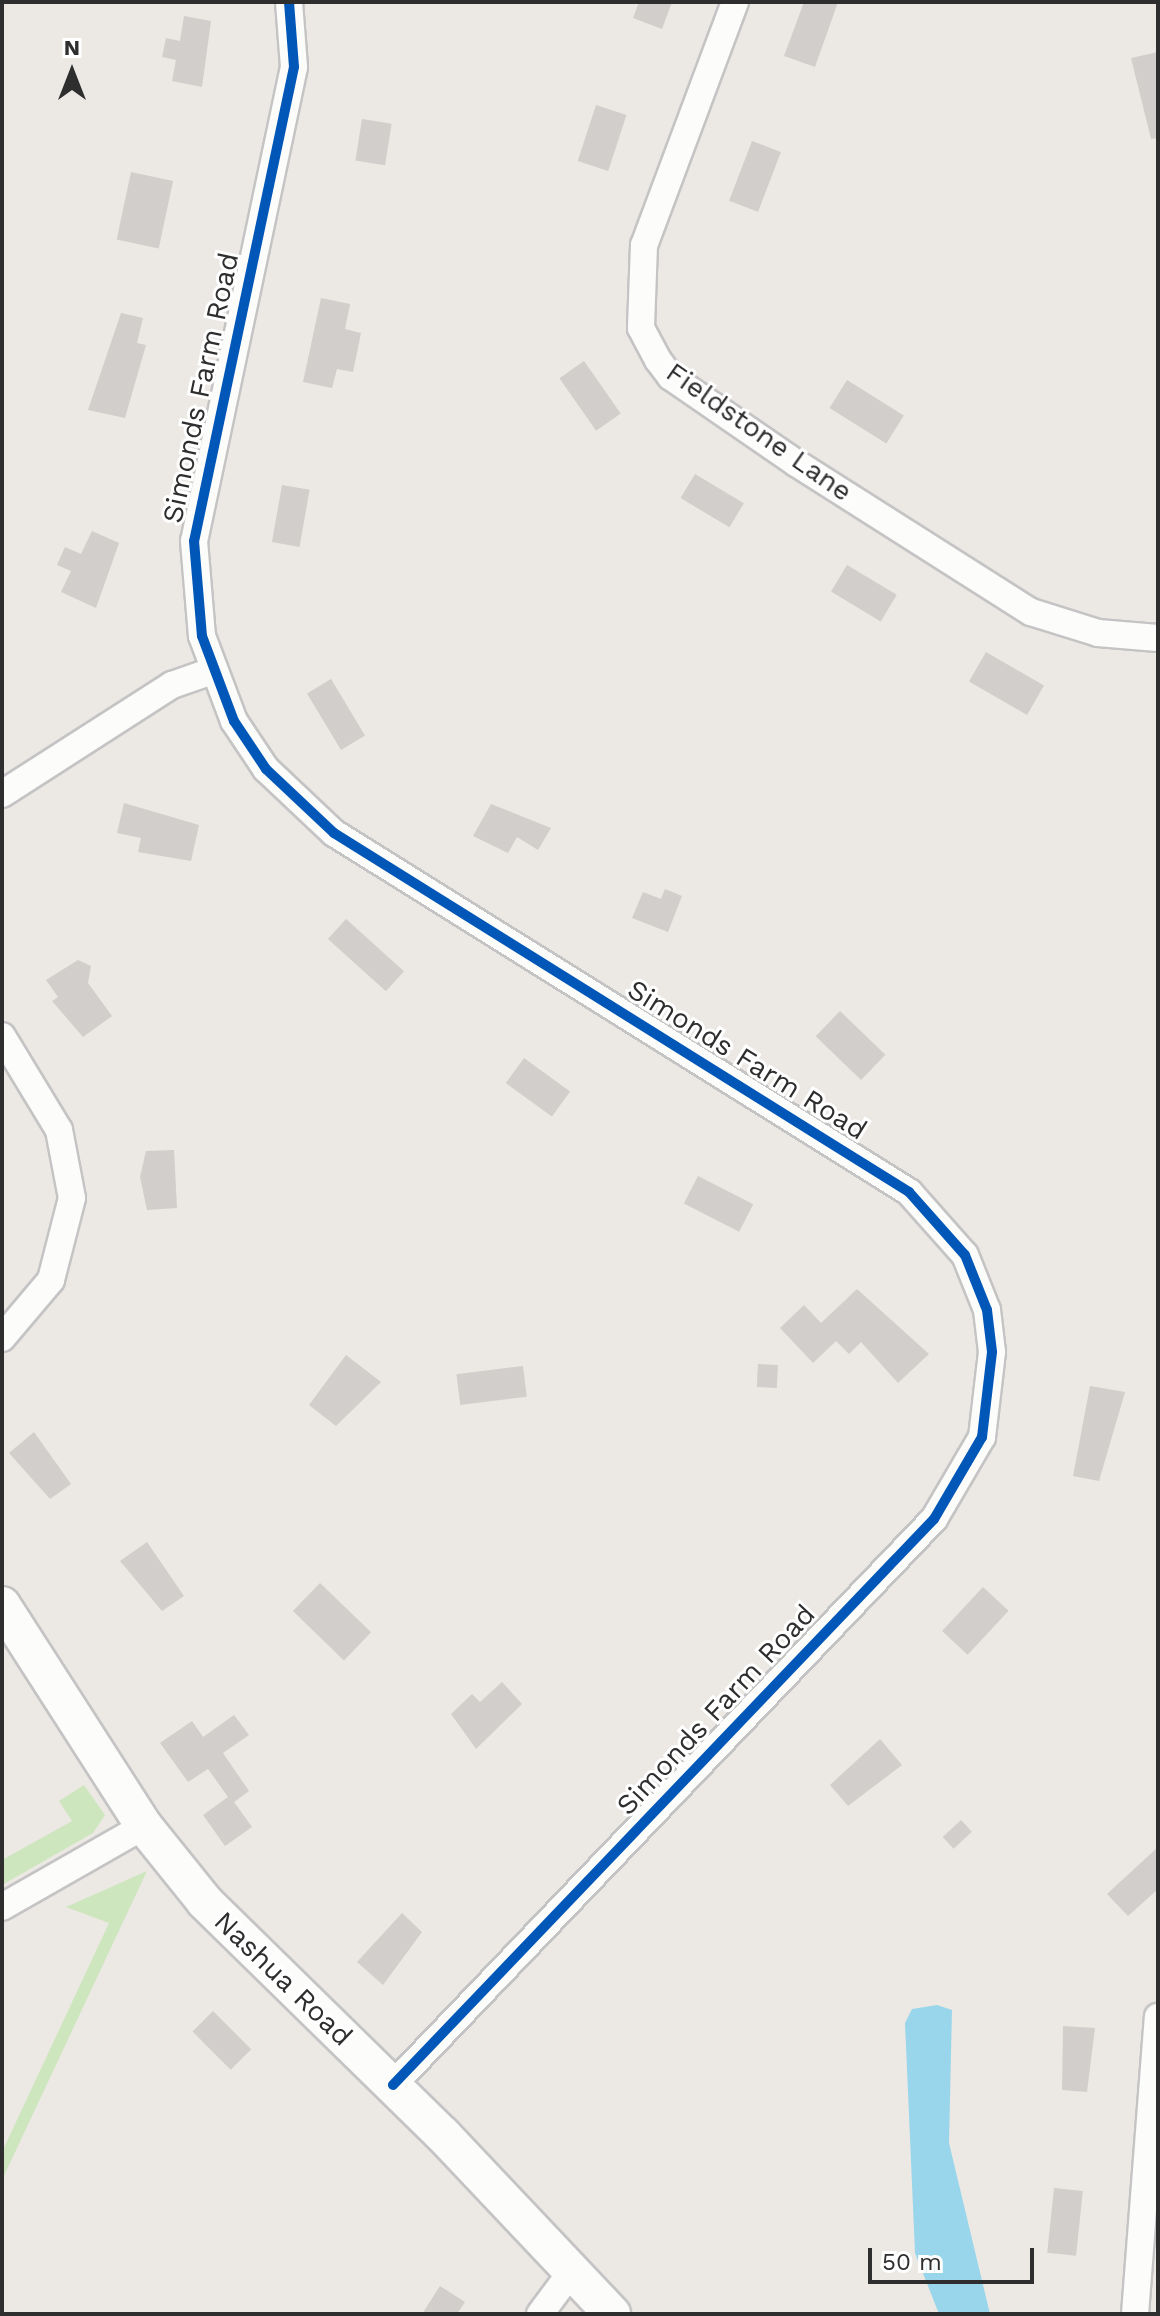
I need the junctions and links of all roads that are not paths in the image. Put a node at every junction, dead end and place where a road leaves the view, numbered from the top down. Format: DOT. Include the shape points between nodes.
graph roads {
  1 [pos="289,2"];
  2 [pos="735,2"];
  3 [pos="1158,638"];
  4 [pos="212,671"];
  5 [pos="2,794"];
  6 [pos="2,1036"];
  7 [pos="2,1338"];
  8 [pos="2,1605"];
  9 [pos="144,1826"];
  10 [pos="2,1907"];
  11 [pos="1158,2017"];
  12 [pos="393,2085"];
  13 [pos="572,2271"];
  14 [pos="540,2314"];
  15 [pos="612,2314"];
  16 [pos="1135,2314"];
  1 -- 4 [label="street, Simonds Farm Road" via="294,67 195,526 196,601"];
  2 -- 3 [label="street, Fieldstone Lane" via="644,245 641,328 658,360 772,447 1031,612 1098,633"];
  4 -- 5 [label="street" via="172,685"];
  4 -- 12 [label="street, Simonds Farm Road" via="253,752 334,833 909,1192 965,1255 990,1332 992,1394 982,1437 934,1519"];
  6 -- 7 [label="street" via="59,1130 72,1198 51,1280"];
  8 -- 9 [label="main road, Nashua Road"];
  9 -- 10 [label="street"];
  9 -- 12 [label="main road, Nashua Road" via="205,1902"];
  11 -- 16 [label="street"];
  12 -- 13 [label="main road, Nashua Road"];
  13 -- 14 [label="street"];
  13 -- 15 [label="main road, Nashua Road"];
}
